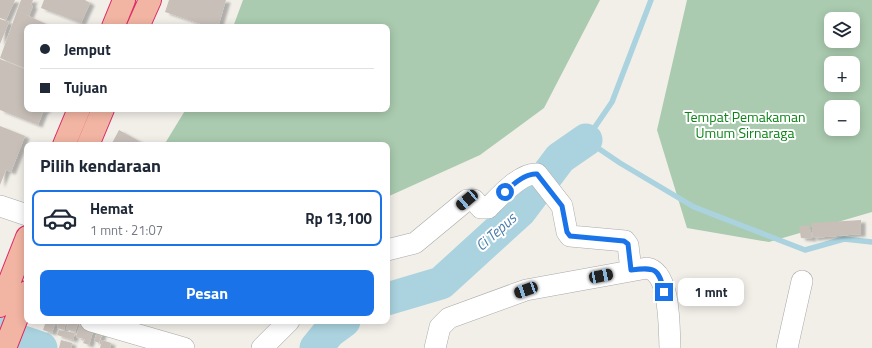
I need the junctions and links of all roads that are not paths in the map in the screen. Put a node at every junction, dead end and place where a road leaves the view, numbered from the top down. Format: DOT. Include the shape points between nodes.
graph roads {
  1 [pos="124,0"];
  2 [pos="150,0"];
  3 [pos="114,24"];
  4 [pos="139,24"];
  5 [pos="78,112"];
  6 [pos="102,112"];
  7 [pos="65,142"];
  8 [pos="89,142"];
  9 [pos="0,206"];
  10 [pos="24,214"];
  11 [pos="24,245"];
  12 [pos="390,249"];
  13 [pos="631,270"];
  14 [pos="802,281"];
  15 [pos="24,302"];
  16 [pos="0,306"];
  17 [pos="101,324"];
  18 [pos="286,324"];
  19 [pos="8,340"];
  20 [pos="184,348"];
  21 [pos="262,348"];
  22 [pos="435,348"];
  23 [pos="670,348"];
  24 [pos="788,348"];
  1 -- 3 [label="highway"];
  2 -- 4 [label="highway"];
  5 -- 7 [label="highway"];
  6 -- 8 [label="highway"];
  9 -- 10 [label="street"];
  11 -- 16 [label="highway"];
  12 -- 13 [label="street" via="415,243 467,200 474,200 481,208 488,208 514,184 537,174 562,206 570,236 624,241 628,244"];
  13 -- 22 [label="street" via="526,290 448,318 440,327"];
  13 -- 23 [label="street" via="652,269 661,278 668,307"];
  14 -- 24 [label="street"];
  15 -- 19 [label="highway"];
  17 -- 20 [label="street"];
  18 -- 21 [label="street"];
}
